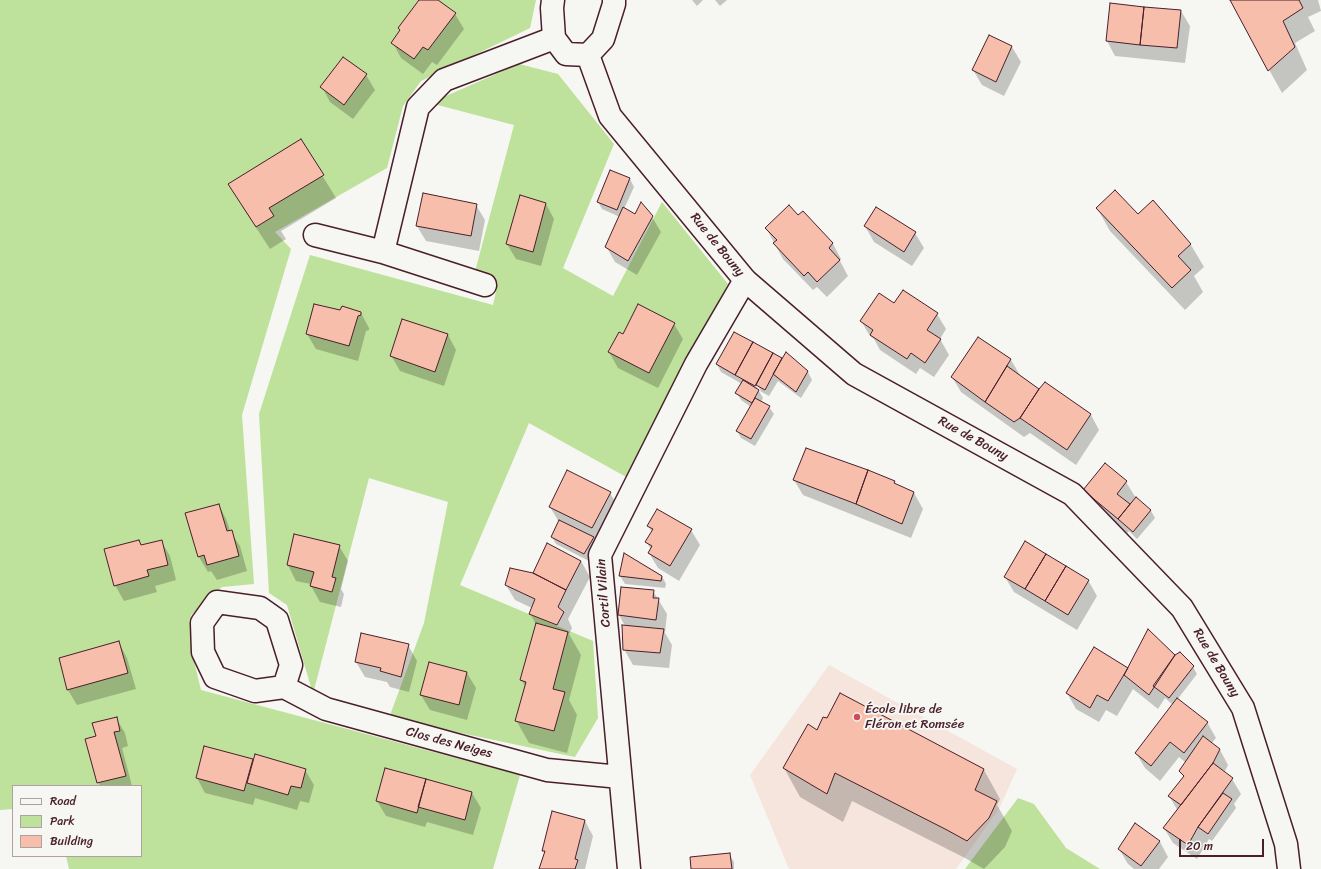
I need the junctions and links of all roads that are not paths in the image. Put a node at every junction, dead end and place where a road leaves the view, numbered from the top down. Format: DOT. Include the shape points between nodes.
graph roads {
  1 [pos="553,0"];
  2 [pos="614,0"];
  3 [pos="554,38"];
  4 [pos="588,55"];
  5 [pos="315,235"];
  6 [pos="383,252"];
  7 [pos="745,280"];
  8 [pos="485,285"];
  9 [pos="284,687"];
  10 [pos="620,777"];
  11 [pos="629,869"];
  12 [pos="1289,869"];
  1 -- 3 [label="street"];
  2 -- 4 [label="street" via="603,39"];
  3 -- 4 [label="street" via="566,54"];
  3 -- 6 [label="street" via="444,80 418,107"];
  4 -- 7 [label="street, Rue de Bouny" via="610,116"];
  5 -- 6 [label="street"];
  6 -- 8 [label="street"];
  7 -- 10 [label="street, Cortil Vilain" via="696,364 600,556"];
  7 -- 12 [label="street, Rue de Bouny" via="854,374 1072,494 1182,608 1243,708 1286,844"];
  9 -- 9 [label="street" via="255,691 215,677 203,652 202,623 217,602 260,608 277,620 291,665"];
  9 -- 10 [label="street, Clos des Neiges" via="326,709 539,768"];
  10 -- 11 [label="street, Cortil Vilain"];
}
